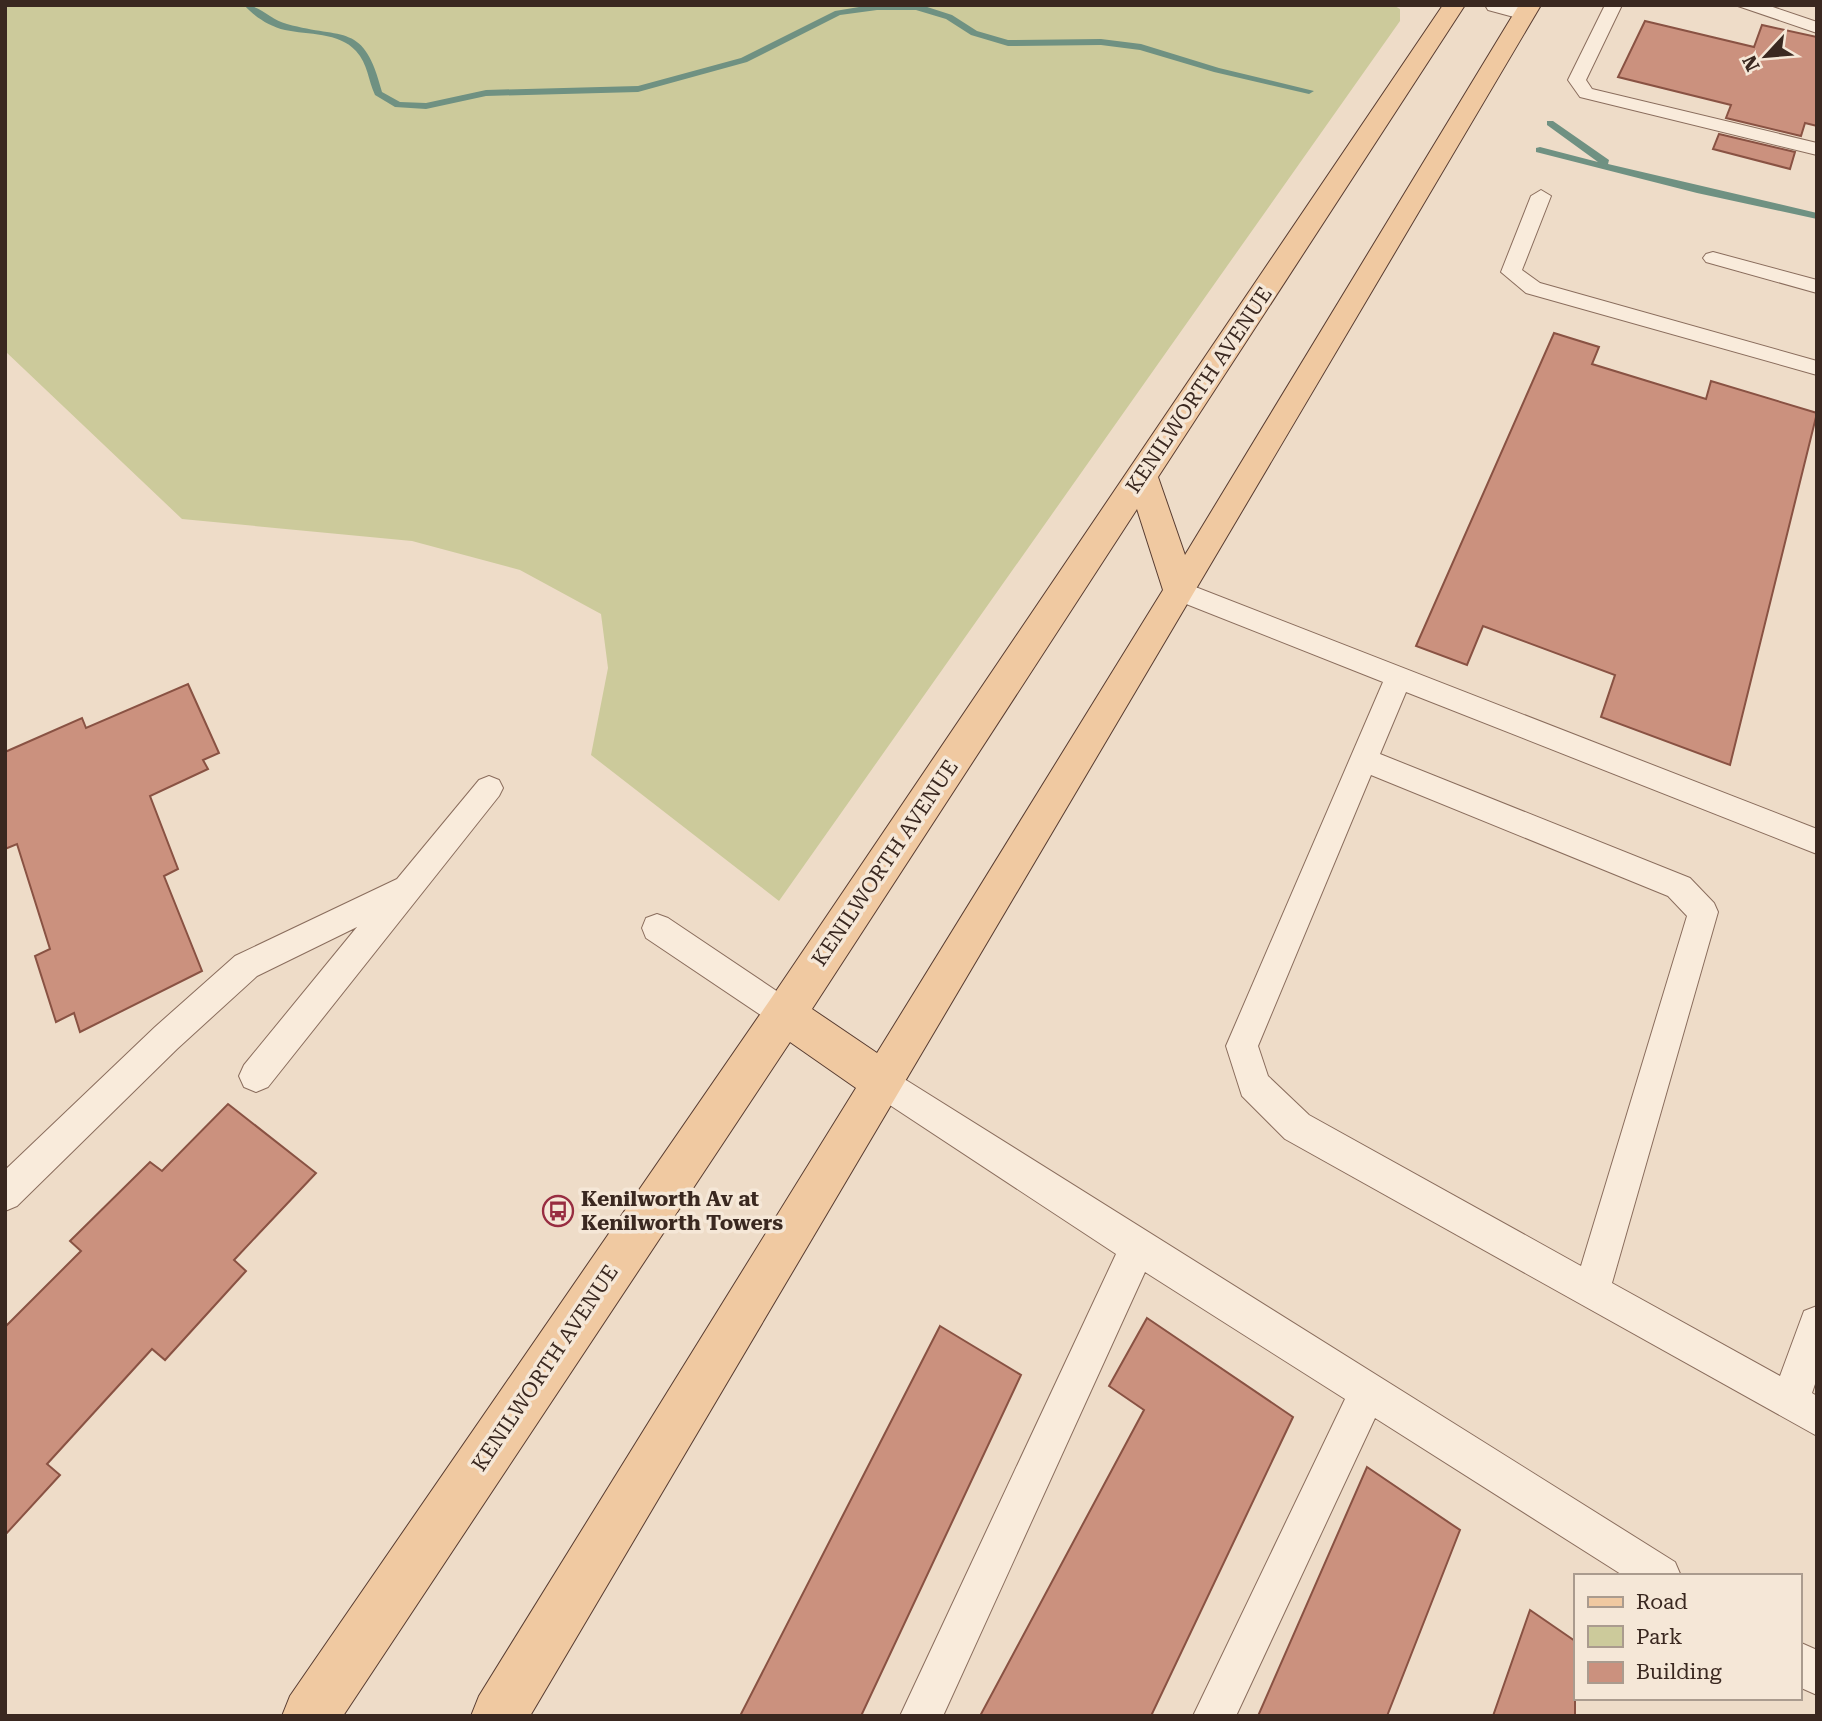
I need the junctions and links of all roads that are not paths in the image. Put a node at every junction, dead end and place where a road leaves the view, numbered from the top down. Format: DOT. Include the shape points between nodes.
graph roads {
  1 [pos="1454,5"];
  2 [pos="1614,5"];
  3 [pos="1744,5"];
  4 [pos="1517,8"];
  5 [pos="1817,28"];
  6 [pos="1817,149"];
  7 [pos="1541,196"];
  8 [pos="1713,258"];
  9 [pos="1817,287"];
  10 [pos="1817,368"];
  11 [pos="1142,475"];
  12 [pos="1180,591"];
  13 [pos="1399,677"];
  14 [pos="1364,760"];
  15 [pos="489,788"];
  16 [pos="1817,842"];
  17 [pos="408,888"];
  18 [pos="657,928"];
  19 [pos="785,1014"];
  20 [pos="256,1076"];
  21 [pos="882,1081"];
  22 [pos="5,1195"];
  23 [pos="1138,1247"];
  24 [pos="1591,1292"];
  25 [pos="1817,1324"];
  26 [pos="1368,1392"];
  27 [pos="1803,1409"];
  28 [pos="1658,1574"];
  29 [pos="1801,1664"];
  30 [pos="1817,1674"];
  31 [pos="310,1716"];
  32 [pos="499,1716"];
  33 [pos="921,1716"];
  34 [pos="1214,1716"];
  1 -- 11 [label="main road, KENILWORTH AVENUE"];
  2 -- 6 [label="lane" via="1577,80 1586,93"];
  3 -- 5 [label="lane"];
  4 -- 12 [label="main road"];
  7 -- 10 [label="lane" via="1511,272 1533,288"];
  8 -- 9 [label="lane"];
  11 -- 12 [label="main road"];
  11 -- 19 [label="main road, KENILWORTH AVENUE"];
  12 -- 13 [label="lane"];
  12 -- 21 [label="main road"];
  13 -- 14 [label="lane"];
  13 -- 16 [label="lane"];
  14 -- 24 [label="lane" via="1242,1046 1254,1085 1297,1127"];
  14 -- 24 [label="lane" via="1679,887 1703,912"];
  15 -- 17 [label="lane"];
  17 -- 20 [label="lane"];
  17 -- 22 [label="lane" via="246,966"];
  18 -- 19 [label="lane"];
  19 -- 21 [label="main road"];
  19 -- 31 [label="main road, KENILWORTH AVENUE"];
  21 -- 23 [label="lane"];
  21 -- 32 [label="main road"];
  23 -- 26 [label="lane"];
  23 -- 33 [label="lane"];
  24 -- 27 [label="lane"];
  25 -- 27 [label="lane"];
  26 -- 28 [label="lane"];
  26 -- 34 [label="lane"];
  29 -- 30 [label="lane"];
}
